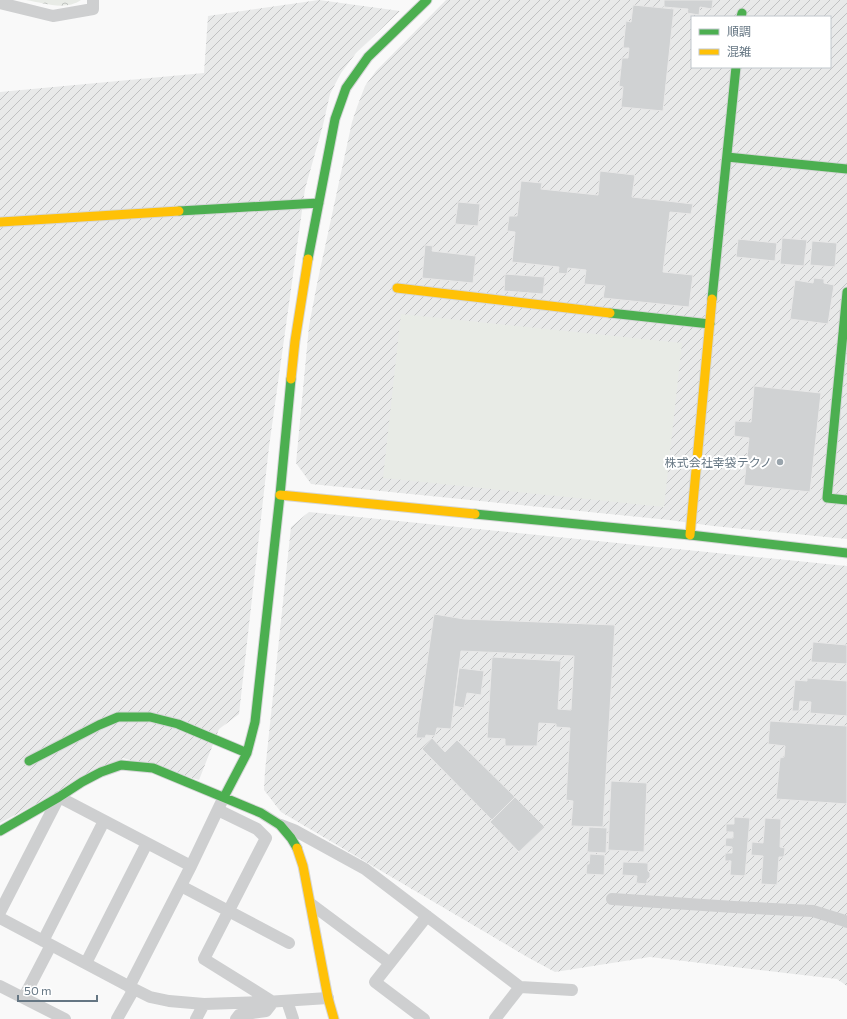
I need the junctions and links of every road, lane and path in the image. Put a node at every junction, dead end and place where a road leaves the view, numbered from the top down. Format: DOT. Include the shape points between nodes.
graph roads {
  1 [pos="93,0"];
  2 [pos="428,0"];
  3 [pos="0,3"];
  4 [pos="736,68"];
  5 [pos="727,157"];
  6 [pos="847,169"];
  7 [pos="320,203"];
  8 [pos="0,222"];
  9 [pos="397,288"];
  10 [pos="847,292"];
  11 [pos="710,324"];
  12 [pos="280,495"];
  13 [pos="847,500"];
  14 [pos="690,535"];
  15 [pos="847,553"];
  16 [pos="247,753"];
  17 [pos="29,760"];
  18 [pos="59,797"];
  19 [pos="224,797"];
  20 [pos="218,810"];
  21 [pos="104,821"];
  22 [pos="280,825"];
  23 [pos="0,831"];
  24 [pos="147,843"];
  25 [pos="191,866"];
  26 [pos="181,886"];
  27 [pos="612,899"];
  28 [pos="311,904"];
  29 [pos="228,911"];
  30 [pos="0,912"];
  31 [pos="427,916"];
  32 [pos="0,918"];
  33 [pos="847,922"];
  34 [pos="47,943"];
  35 [pos="289,943"];
  36 [pos="86,963"];
  37 [pos="390,963"];
  38 [pos="0,986"];
  39 [pos="520,987"];
  40 [pos="131,988"];
  41 [pos="572,990"];
  42 [pos="24,997"];
  43 [pos="328,998"];
  44 [pos="287,1001"];
  45 [pos="273,1002"];
  46 [pos="204,1004"];
  47 [pos="42,1014"];
  48 [pos="65,1019"];
  49 [pos="117,1019"];
  50 [pos="196,1019"];
  51 [pos="236,1019"];
  52 [pos="293,1019"];
  53 [pos="334,1019"];
  54 [pos="424,1019"];
  55 [pos="495,1019"];
  1 -- 3 [label="street" via="93,9 53,16"];
  2 -- 7 [label="street" via="368,57 346,88 335,119"];
  4 -- 5 [label="street"];
  5 -- 6 [label="street"];
  5 -- 11 [label="street"];
  7 -- 8 [label="street"];
  7 -- 12 [label="street" via="294,341"];
  9 -- 11 [label="street"];
  10 -- 13 [label="street" via="827,498"];
  11 -- 14 [label="street"];
  12 -- 14 [label="street"];
  12 -- 16 [label="street" via="255,722"];
  14 -- 15 [label="street"];
  16 -- 17 [label="street" via="178,724 150,717 118,717"];
  16 -- 19 [label="street"];
  18 -- 19 [label="street" via="88,778 121,765 153,768"];
  18 -- 21 [label="street"];
  18 -- 23 [label="street"];
  18 -- 30 [label="street"];
  19 -- 20 [label="street"];
  19 -- 22 [label="street" via="261,813"];
  20 -- 25 [label="street"];
  20 -- 29 [label="street" via="257,829 266,838"];
  21 -- 24 [label="street"];
  21 -- 34 [label="street"];
  22 -- 28 [label="street" via="298,850 304,866"];
  22 -- 31 [label="street" via="365,868"];
  24 -- 25 [label="street"];
  24 -- 36 [label="street"];
  25 -- 26 [label="street"];
  26 -- 29 [label="street"];
  26 -- 40 [label="street"];
  27 -- 33 [label="street" via="813,911"];
  28 -- 37 [label="street"];
  28 -- 43 [label="street"];
  29 -- 35 [label="street"];
  29 -- 45 [label="street" via="204,959"];
  31 -- 37 [label="street"];
  31 -- 39 [label="street"];
  32 -- 34 [label="street"];
  34 -- 36 [label="street"];
  34 -- 42 [label="street"];
  36 -- 40 [label="street"];
  37 -- 54 [label="street" via="376,982"];
  38 -- 42 [label="street"];
  39 -- 41 [label="street"];
  39 -- 55 [label="street"];
  40 -- 46 [label="street" via="169,1001"];
  40 -- 49 [label="street"];
  42 -- 47 [label="street"];
  43 -- 44 [label="street"];
  43 -- 53 [label="street"];
  44 -- 45 [label="street"];
  44 -- 52 [label="street"];
  45 -- 46 [label="street"];
  45 -- 51 [label="street" via="266,1011 239,1015"];
  46 -- 50 [label="street"];
  47 -- 48 [label="street"];
}
